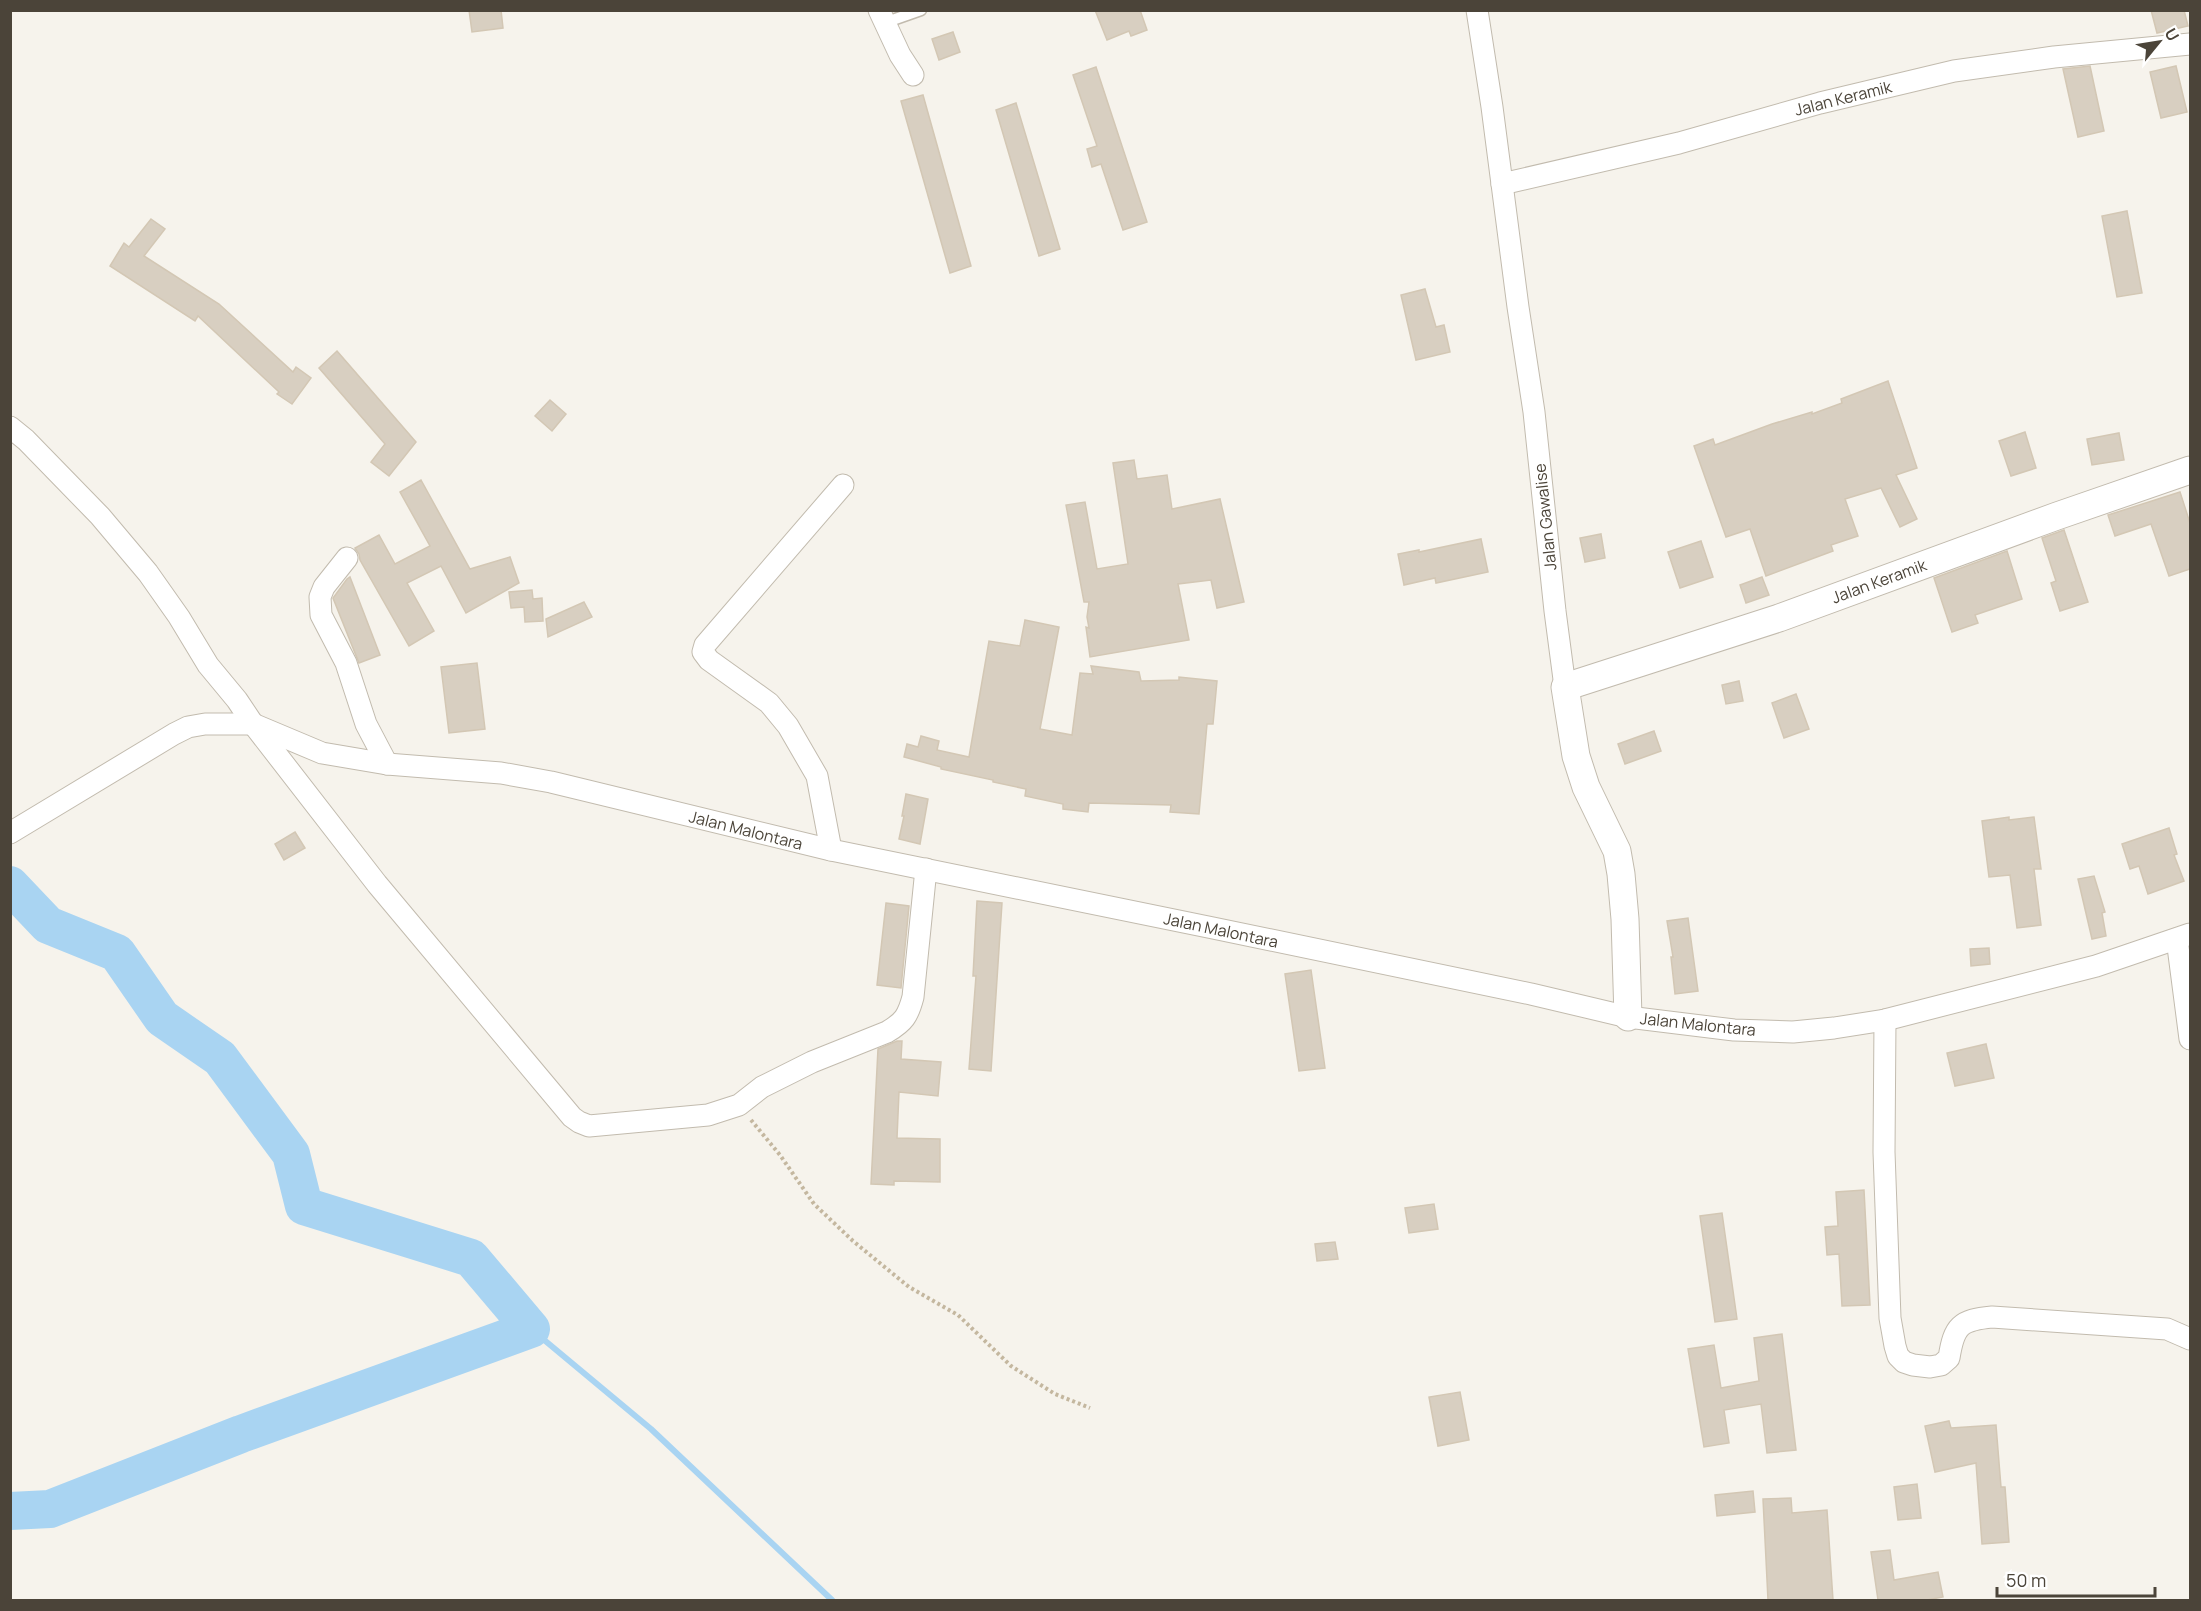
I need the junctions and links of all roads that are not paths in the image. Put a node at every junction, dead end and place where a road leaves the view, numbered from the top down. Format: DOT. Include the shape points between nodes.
graph roads {
  1 [pos="921,10"];
  2 [pos="1477,10"];
  3 [pos="881,17"];
  4 [pos="2190,44"];
  5 [pos="913,75"];
  6 [pos="1502,184"];
  7 [pos="10,427"];
  8 [pos="2190,470"];
  9 [pos="843,485"];
  10 [pos="347,558"];
  11 [pos="1565,687"];
  12 [pos="253,724"];
  13 [pos="387,764"];
  14 [pos="10,833"];
  15 [pos="831,850"];
  16 [pos="926,869"];
  17 [pos="2184,936"];
  18 [pos="1628,1017"];
  19 [pos="1885,1020"];
  20 [pos="2190,1040"];
  21 [pos="2190,1339"];
  1 -- 3 [label="lane"];
  2 -- 6 [label="street, Jalan Gawalise"];
  3 -- 5 [label="street"];
  4 -- 6 [label="street, Jalan Keramik" via="1954,71 1679,143"];
  6 -- 11 [label="street, Jalan Gawalise" via="1534,412"];
  7 -- 12 [label="street" via="100,516 148,573 208,666"];
  8 -- 11 [label="street, Jalan Keramik" via="1779,618"];
  9 -- 15 [label="street" via="703,652 769,703 788,726 817,776"];
  10 -- 13 [label="street" via="324,587 321,615 346,663 366,724"];
  11 -- 18 [label="street, Jalan Gawalise" via="1576,756 1619,862"];
  12 -- 13 [label="street, Jalan Malontara" via="322,753"];
  12 -- 14 [label="street" via="188,727"];
  12 -- 16 [label="street" via="377,884 572,1117 589,1126 708,1115 739,1105 782,1076 901,1024 913,997"];
  13 -- 15 [label="street, Jalan Malontara" via="551,782"];
  15 -- 16 [label="street, Jalan Malontara"];
  16 -- 18 [label="street, Jalan Malontara"];
  17 -- 19 [label="street, Jalan Malontara" via="2096,966"];
  17 -- 20 [label="street"];
  18 -- 19 [label="street, Jalan Malontara" via="1734,1030 1793,1032"];
  19 -- 21 [label="street" via="1884,1152 1890,1318 1898,1356 1904,1362 1941,1365 1949,1358 1952,1340 1961,1324 1992,1317 2167,1329"];
}
